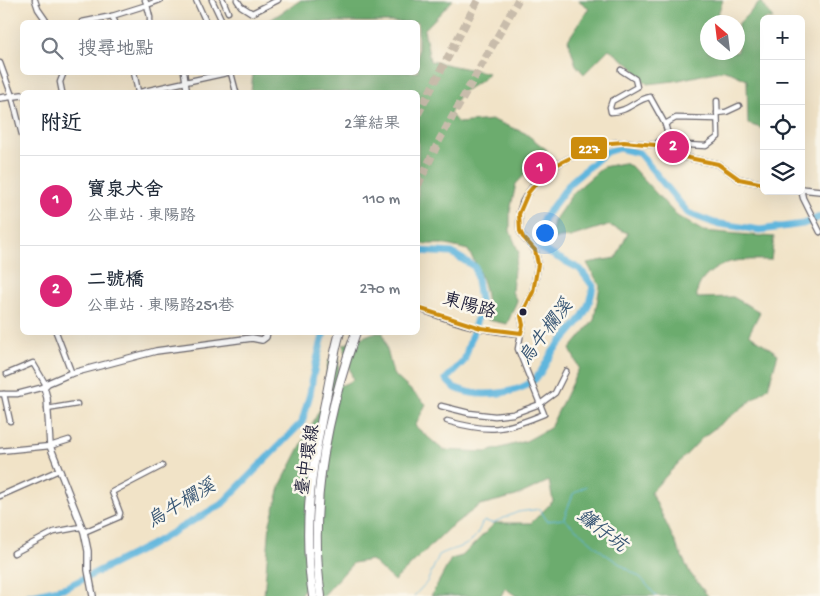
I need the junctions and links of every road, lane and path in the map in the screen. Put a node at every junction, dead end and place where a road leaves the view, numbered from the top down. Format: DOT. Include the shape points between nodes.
graph roads {
  1 [pos="35,0"];
  2 [pos="160,0"];
  3 [pos="196,0"];
  4 [pos="212,0"];
  5 [pos="223,0"];
  6 [pos="237,0"];
  7 [pos="275,1"];
  8 [pos="146,2"];
  9 [pos="228,12"];
  10 [pos="112,16"];
  11 [pos="222,19"];
  12 [pos="46,20"];
  13 [pos="92,20"];
  14 [pos="114,20"];
  15 [pos="150,20"];
  16 [pos="205,20"];
  17 [pos="0,63"];
  18 [pos="621,70"];
  19 [pos="63,75"];
  20 [pos="135,75"];
  21 [pos="184,75"];
  22 [pos="222,75"];
  23 [pos="232,75"];
  24 [pos="185,83"];
  25 [pos="62,90"];
  26 [pos="138,90"];
  27 [pos="149,90"];
  28 [pos="186,90"];
  29 [pos="235,90"];
  30 [pos="12,96"];
  31 [pos="20,96"];
  32 [pos="0,98"];
  33 [pos="717,101"];
  34 [pos="738,106"];
  35 [pos="717,116"];
  36 [pos="665,124"];
  37 [pos="20,127"];
  38 [pos="655,145"];
  39 [pos="662,149"];
  40 [pos="760,183"];
  41 [pos="805,189"];
  42 [pos="820,191"];
  43 [pos="803,195"];
  44 [pos="820,232"];
  45 [pos="420,309"];
  46 [pos="521,333"];
  47 [pos="57,335"];
  48 [pos="266,335"];
  49 [pos="339,335"];
  50 [pos="355,335"];
  51 [pos="566,371"];
  52 [pos="8,374"];
  53 [pos="72,374"];
  54 [pos="45,386"];
  55 [pos="2,394"];
  56 [pos="77,404"];
  57 [pos="540,404"];
  58 [pos="441,406"];
  59 [pos="47,409"];
  60 [pos="10,421"];
  61 [pos="447,421"];
  62 [pos="69,440"];
  63 [pos="50,446"];
  64 [pos="0,450"];
  65 [pos="162,466"];
  66 [pos="59,470"];
  67 [pos="0,496"];
  68 [pos="83,529"];
  69 [pos="14,554"];
  70 [pos="93,596"];
  71 [pos="313,596"];
  72 [pos="321,596"];
  1 -- 12 [label="street"];
  2 -- 8 [label="street"];
  3 -- 16 [label="street"];
  4 -- 11 [label="street"];
  5 -- 9 [label="street"];
  6 -- 7 [label="street" via="252,13"];
  8 -- 10 [label="street"];
  8 -- 15 [label="street"];
  10 -- 13 [label="street"];
  10 -- 14 [label="street"];
  17 -- 30 [label="street"];
  18 -- 36 [label="street" via="635,79 637,87 612,101 611,112 627,109 650,97"];
  19 -- 25 [label="street"];
  20 -- 26 [label="street"];
  21 -- 24 [label="street"];
  22 -- 24 [label="street"];
  23 -- 29 [label="street"];
  24 -- 27 [label="street"];
  24 -- 28 [label="street"];
  30 -- 31 [label="street"];
  30 -- 32 [label="street"];
  30 -- 37 [label="street"];
  33 -- 35 [label="street"];
  34 -- 35 [label="street"];
  35 -- 36 [label="street" via="676,118"];
  35 -- 39 [label="street" via="718,138 706,146 668,144"];
  36 -- 38 [label="street" via="668,134"];
  38 -- 39 [label="street, 東陽路"];
  38 -- 46 [label="street, 東陽路" via="598,144 548,169 537,181 519,214 520,231 535,250 538,264 533,292 521,316"];
  39 -- 40 [label="street, 東陽路" via="670,154 718,164 739,179"];
  41 -- 42 [label="street"];
  43 -- 44 [label="street"];
  45 -- 46 [label="street, 東陽路" via="468,325"];
  46 -- 57 [label="street" via="518,349"];
  47 -- 53 [label="street"];
  48 -- 53 [label="street" via="262,340 252,338 156,352"];
  49 -- 71 [label="highway, 臺中環線" via="315,451 308,550"];
  50 -- 72 [label="highway, 臺中環線" via="324,451 317,505 317,570"];
  51 -- 57 [label="street" via="555,393"];
  52 -- 54 [label="street" via="33,363"];
  53 -- 54 [label="street"];
  54 -- 55 [label="street" via="17,394"];
  54 -- 59 [label="street"];
  55 -- 60 [label="street"];
  56 -- 59 [label="street"];
  57 -- 58 [label="street" via="513,414 495,416"];
  57 -- 61 [label="street" via="544,414 500,429"];
  59 -- 63 [label="street"];
  62 -- 63 [label="street"];
  63 -- 64 [label="street"];
  63 -- 66 [label="street"];
  65 -- 68 [label="street" via="112,492 119,517"];
  66 -- 67 [label="street"];
  66 -- 68 [label="street"];
  68 -- 69 [label="street" via="54,532"];
  68 -- 70 [label="street"];
}
